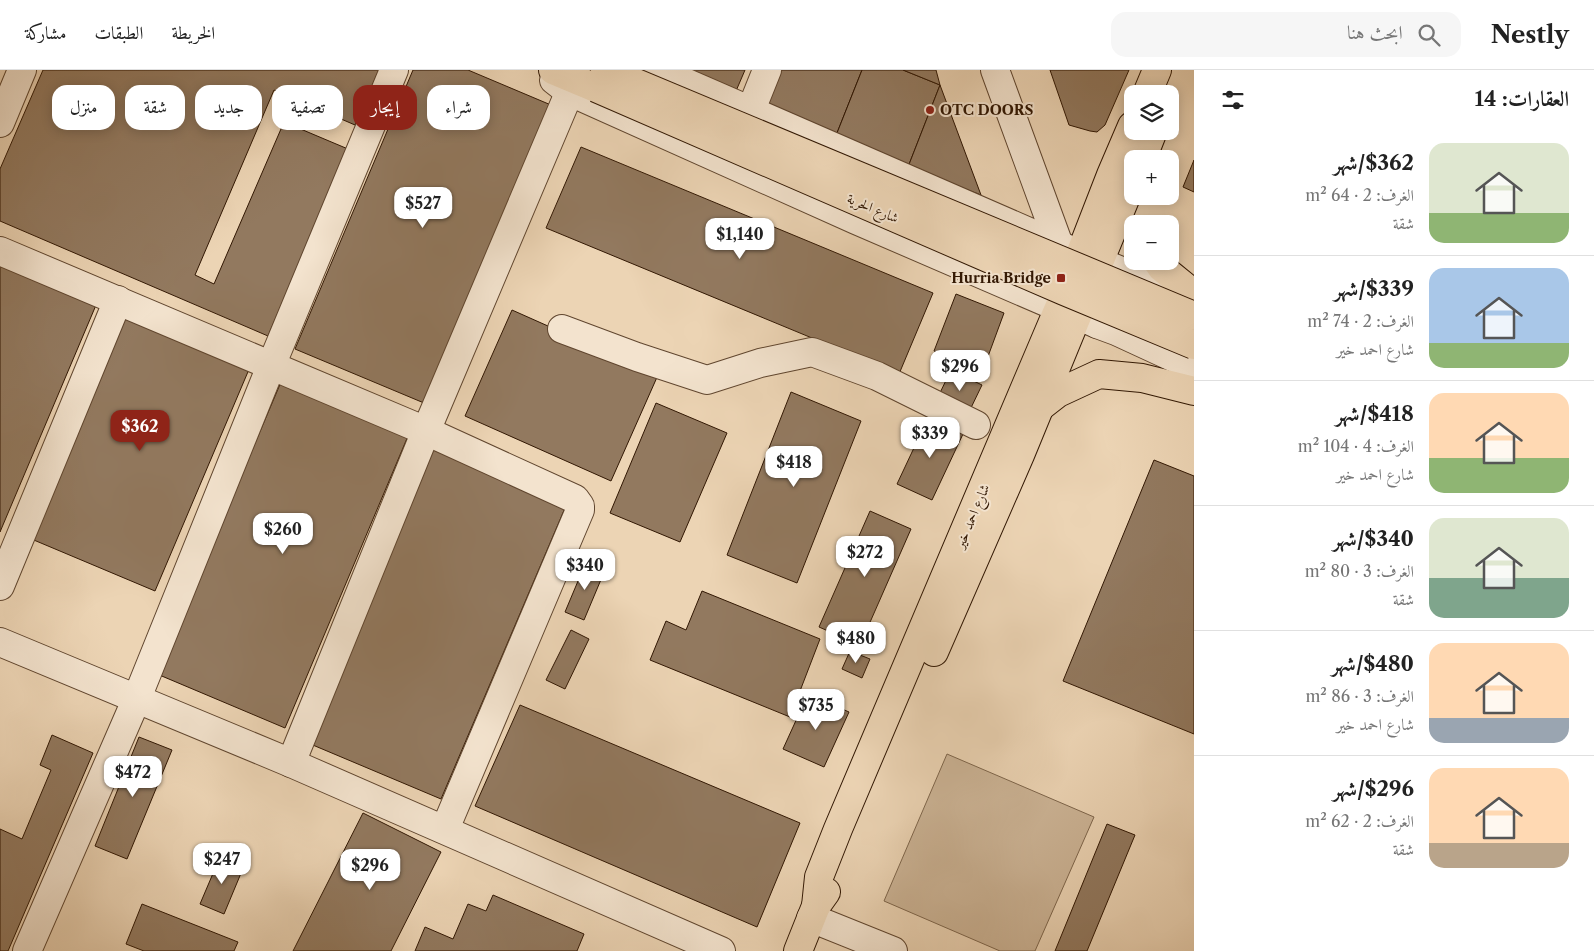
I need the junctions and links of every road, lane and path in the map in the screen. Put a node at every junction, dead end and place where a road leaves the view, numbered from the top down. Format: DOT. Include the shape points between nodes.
graph roads {
  1 [pos="22,70"];
  2 [pos="394,70"];
  3 [pos="545,70"];
  4 [pos="657,70"];
  5 [pos="768,70"];
  6 [pos="995,70"];
  7 [pos="1157,70"];
  8 [pos="1177,70"];
  9 [pos="583,78"];
  10 [pos="1151,85"];
  11 [pos="1171,85"];
  12 [pos="751,110"];
  13 [pos="0,123"];
  14 [pos="1126,140"];
  15 [pos="1124,195"];
  16 [pos="0,251"];
  17 [pos="1080,254"];
  18 [pos="1164,270"];
  19 [pos="1194,294"];
  20 [pos="118,300"];
  21 [pos="1194,301"];
  22 [pos="1076,310"];
  23 [pos="1194,316"];
  24 [pos="562,329"];
  25 [pos="1194,345"];
  26 [pos="272,366"];
  27 [pos="1194,367"];
  28 [pos="1194,391"];
  29 [pos="1040,407"];
  30 [pos="989,430"];
  31 [pos="426,431"];
  32 [pos="0,586"];
  33 [pos="0,642"];
  34 [pos="137,698"];
  35 [pos="291,763"];
  36 [pos="445,829"];
  37 [pos="813,912"];
  38 [pos="27,951"];
  39 [pos="721,951"];
  40 [pos="798,951"];
  41 [pos="893,951"];
  1 -- 13 [label="street"];
  2 -- 26 [label="street"];
  3 -- 9 [label="street" via="557,84"];
  4 -- 12 [label="street"];
  5 -- 12 [label="street"];
  6 -- 17 [label="street"];
  7 -- 10 [label="main road"];
  8 -- 11 [label="main road"];
  9 -- 22 [label="street" via="856,220"];
  9 -- 23 [label="main road, شارع الحرية, bridge"];
  9 -- 25 [label="main road, شارع الحرية, bridge" via="1064,291"];
  9 -- 31 [label="street"];
  12 -- 17 [label="street"];
  14 -- 17 [label="main road, شارع احمد خير"];
  15 -- 17 [label="main road, شارع احمد خير"];
  16 -- 20 [label="street"];
  17 -- 21 [label="street"];
  17 -- 22 [label="main road, شارع احمد خير"];
  17 -- 22 [label="street"];
  18 -- 19 [label="main road"];
  20 -- 26 [label="street"];
  20 -- 32 [label="street"];
  22 -- 27 [label="street"];
  22 -- 29 [label="main road, شارع احمد خير"];
  22 -- 30 [label="main road, شارع احمد خير"];
  24 -- 30 [label="street" via="707,380 760,363 812,352 877,376"];
  26 -- 31 [label="street"];
  26 -- 34 [label="street"];
  28 -- 29 [label="main road" via="1142,378 1099,374 1058,393"];
  29 -- 37 [label="main road, شارع احمد خير" via="854,836 832,884"];
  30 -- 37 [label="main road, شارع احمد خير" via="819,877"];
  31 -- 35 [label="street"];
  31 -- 36 [label="street" via="575,499 580,506"];
  33 -- 34 [label="street"];
  34 -- 35 [label="street"];
  34 -- 38 [label="street"];
  35 -- 36 [label="street"];
  36 -- 39 [label="street"];
  37 -- 40 [label="main road, شارع احمد خير"];
  37 -- 41 [label="street"];
}
